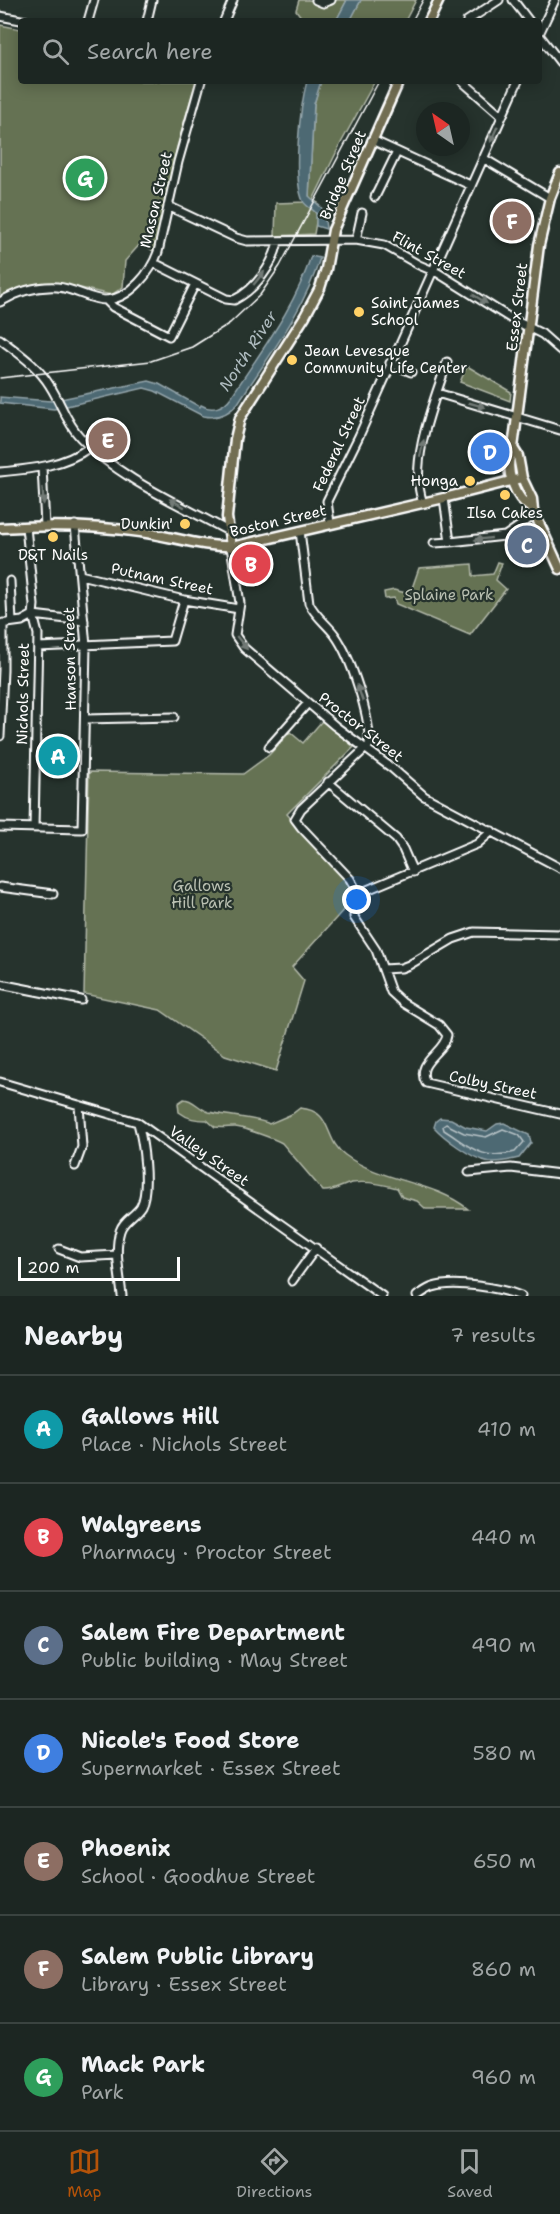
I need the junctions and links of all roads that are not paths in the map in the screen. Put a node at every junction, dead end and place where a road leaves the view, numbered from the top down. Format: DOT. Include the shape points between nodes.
graph roads {
  1 [pos="94,0"];
  2 [pos="152,0"];
  3 [pos="233,0"];
  4 [pos="316,0"];
  5 [pos="331,0"];
  6 [pos="440,0"];
  7 [pos="498,0"];
  8 [pos="513,0"];
  9 [pos="555,0"];
  10 [pos="0,16"];
  11 [pos="89,18"];
  12 [pos="148,18"];
  13 [pos="225,18"];
  14 [pos="431,18"];
  15 [pos="471,18"];
  16 [pos="527,18"];
  17 [pos="18,19"];
  18 [pos="542,28"];
  19 [pos="542,38"];
  20 [pos="560,62"];
  21 [pos="200,84"];
  22 [pos="398,84"];
  23 [pos="465,84"];
  24 [pos="517,84"];
  25 [pos="502,116"];
  26 [pos="372,141"];
  27 [pos="397,152"];
  28 [pos="483,158"];
  29 [pos="560,173"];
  30 [pos="470,185"];
  31 [pos="375,197"];
  32 [pos="550,198"];
  33 [pos="168,206"];
  34 [pos="362,213"];
  35 [pos="330,240"];
  36 [pos="356,240"];
  37 [pos="278,242"];
  38 [pos="154,263"];
  39 [pos="432,270"];
  40 [pos="195,284"];
  41 [pos="106,300"];
  42 [pos="0,302"];
  43 [pos="528,327"];
  44 [pos="0,339"];
  45 [pos="560,349"];
  46 [pos="447,362"];
  47 [pos="390,363"];
  48 [pos="411,372"];
  49 [pos="437,393"];
  50 [pos="517,417"];
  51 [pos="560,430"];
  52 [pos="90,447"];
  53 [pos="513,448"];
  54 [pos="42,466"];
  55 [pos="0,472"];
  56 [pos="522,478"];
  57 [pos="512,481"];
  58 [pos="444,498"];
  59 [pos="423,503"];
  60 [pos="534,513"];
  61 [pos="330,524"];
  62 [pos="75,525"];
  63 [pos="45,526"];
  64 [pos="26,527"];
  65 [pos="0,528"];
  66 [pos="228,531"];
  67 [pos="300,531"];
  68 [pos="450,542"];
  69 [pos="434,543"];
  70 [pos="231,547"];
  71 [pos="558,558"];
  72 [pos="560,569"];
  73 [pos="80,574"];
  74 [pos="10,581"];
  75 [pos="184,600"];
  76 [pos="239,609"];
  77 [pos="33,615"];
  78 [pos="84,621"];
  79 [pos="12,622"];
  80 [pos="1,624"];
  81 [pos="86,646"];
  82 [pos="38,647"];
  83 [pos="308,703"];
  84 [pos="174,717"];
  85 [pos="85,719"];
  86 [pos="0,736"];
  87 [pos="269,747"];
  88 [pos="365,749"];
  89 [pos="328,782"];
  90 [pos="0,827"];
  91 [pos="34,828"];
  92 [pos="492,831"];
  93 [pos="560,868"];
  94 [pos="413,872"];
  95 [pos="0,887"];
  96 [pos="53,894"];
  97 [pos="355,895"];
  98 [pos="560,934"];
  99 [pos="383,969"];
  100 [pos="0,984"];
  101 [pos="81,1000"];
  102 [pos="0,1082"];
  103 [pos="79,1105"];
  104 [pos="560,1114"];
  105 [pos="137,1122"];
  106 [pos="75,1166"];
  107 [pos="469,1172"];
  108 [pos="560,1174"];
  109 [pos="316,1248"];
  110 [pos="59,1249"];
  111 [pos="117,1255"];
  112 [pos="292,1281"];
  113 [pos="122,1296"];
  114 [pos="382,1296"];
  115 [pos="417,1296"];
  116 [pos="521,1296"];
  1 -- 11 [label="street"];
  2 -- 12 [label="street"];
  3 -- 13 [label="street"];
  4 -- 5 [label="street"];
  6 -- 14 [label="main road"];
  7 -- 15 [label="street"];
  8 -- 16 [label="street"];
  9 -- 18 [label="street"];
  10 -- 17 [label="street"];
  19 -- 20 [label="street"];
  21 -- 33 [label="street, Mason Street"];
  22 -- 26 [label="main road, Bridge Street"];
  23 -- 25 [label="street"];
  24 -- 25 [label="street, Federal Street"];
  25 -- 28 [label="street, Federal Street, one-way"];
  26 -- 27 [label="street"];
  26 -- 35 [label="main road, Bridge Street"];
  27 -- 30 [label="street"];
  27 -- 31 [label="street"];
  28 -- 30 [label="street, Federal Street"];
  28 -- 32 [label="street"];
  29 -- 32 [label="main road, Essex Street"];
  30 -- 39 [label="street, Federal Street"];
  32 -- 43 [label="main road, Essex Street" via="537,253"];
  33 -- 37 [label="street, Flint Street" via="241,240"];
  33 -- 38 [label="street, Mason Street"];
  34 -- 36 [label="street"];
  35 -- 36 [label="street, Flint Street"];
  35 -- 37 [label="street, Flint Street"];
  35 -- 66 [label="main road, Bridge Street" via="326,269 315,297 240,418"];
  36 -- 39 [label="street, Flint Street" via="384,245"];
  40 -- 37 [label="street, one-way" via="226,299 237,298 262,275"];
  38 -- 40 [label="street"];
  38 -- 41 [label="street, Mason Street" via="128,291"];
  39 -- 43 [label="street, Flint Street, one-way"];
  39 -- 47 [label="street, Federal Street"];
  40 -- 41 [label="street" via="169,336 112,307"];
  41 -- 42 [label="street" via="57,287 26,291"];
  43 -- 45 [label="street, Flint Street"];
  43 -- 50 [label="main road, Essex Street"];
  44 -- 52 [label="street" via="37,368 74,429"];
  46 -- 49 [label="street"];
  47 -- 48 [label="street"];
  47 -- 61 [label="street, Federal Street" via="327,501"];
  49 -- 50 [label="street, one-way"];
  59 -- 49 [label="street, one-way" via="418,483 420,455"];
  50 -- 51 [label="street"];
  50 -- 53 [label="main road, Essex Street"];
  52 -- 54 [label="street" via="68,460"];
  66 -- 52 [label="street, one-way" via="126,474"];
  53 -- 56 [label="main road, Essex Street"];
  53 -- 57 [label="main road, Essex Street" via="509,465"];
  54 -- 55 [label="street"];
  54 -- 63 [label="street, one-way"];
  56 -- 57 [label="main road, Boston Street"];
  56 -- 60 [label="main road, Essex Street"];
  57 -- 58 [label="main road, Boston Street"];
  57 -- 60 [label="main road, Essex Street" via="524,504"];
  58 -- 59 [label="main road, Boston Street"];
  58 -- 68 [label="street"];
  59 -- 61 [label="main road, Boston Street"];
  60 -- 68 [label="street, one-way" via="505,536"];
  60 -- 71 [label="main road, Essex Street"];
  61 -- 67 [label="main road, Boston Street"];
  62 -- 63 [label="main road, Boston Street"];
  62 -- 70 [label="main road, Boston Street"];
  62 -- 73 [label="street, Hanson Street"];
  63 -- 64 [label="main road, Boston Street"];
  64 -- 65 [label="main road, Boston Street"];
  64 -- 77 [label="street, Nichols Street"];
  66 -- 70 [label="main road, Bridge Street"];
  67 -- 70 [label="main road, Boston Street"];
  88 -- 67 [label="street, one-way" via="369,745 369,725 355,680 337,638 309,603"];
  68 -- 69 [label="street"];
  70 -- 76 [label="street, Proctor Street"];
  71 -- 72 [label="main road, Essex Street"];
  73 -- 75 [label="street, Putnam Street"];
  73 -- 78 [label="street, Hanson Street"];
  74 -- 79 [label="street"];
  75 -- 76 [label="street, Putnam Street"];
  75 -- 81 [label="street" via="172,641"];
  76 -- 83 [label="street, Proctor Street, one-way" via="234,629 237,640"];
  77 -- 78 [label="street"];
  77 -- 79 [label="street"];
  77 -- 82 [label="street, Nichols Street"];
  78 -- 81 [label="street, Hanson Street"];
  79 -- 80 [label="street"];
  80 -- 86 [label="street"];
  81 -- 82 [label="street"];
  81 -- 85 [label="street, Hanson Street"];
  82 -- 91 [label="street, Nichols Street"];
  83 -- 87 [label="street"];
  83 -- 88 [label="street, Proctor Street"];
  84 -- 85 [label="street"];
  85 -- 91 [label="street, Hanson Street" via="82,829"];
  88 -- 89 [label="street"];
  88 -- 92 [label="street, Proctor Street" via="433,801"];
  89 -- 94 [label="street" via="396,838"];
  89 -- 97 [label="street" via="296,818 350,879"];
  90 -- 91 [label="street"];
  92 -- 93 [label="street, Proctor Street"];
  92 -- 94 [label="street" via="477,844"];
  94 -- 97 [label="street"];
  95 -- 96 [label="street"];
  97 -- 99 [label="street" via="354,917 376,950"];
  98 -- 99 [label="street" via="474,932 453,939 401,968"];
  99 -- 104 [label="street, Colby Street" via="396,998 439,1025 447,1035 425,1066 426,1083"];
  100 -- 101 [label="street"];
  102 -- 103 [label="street, Valley Street"];
  103 -- 105 [label="street, Valley Street"];
  103 -- 106 [label="street" via="82,1147"];
  105 -- 109 [label="street, Valley Street"];
  105 -- 111 [label="street" via="145,1193 137,1211 121,1228"];
  107 -- 108 [label="street" via="511,1168"];
  109 -- 112 [label="street"];
  109 -- 114 [label="street, Valley Street"];
  110 -- 111 [label="street" via="80,1257"];
  111 -- 113 [label="street"];
  115 -- 116 [label="street" via="433,1287 451,1284"];
}
